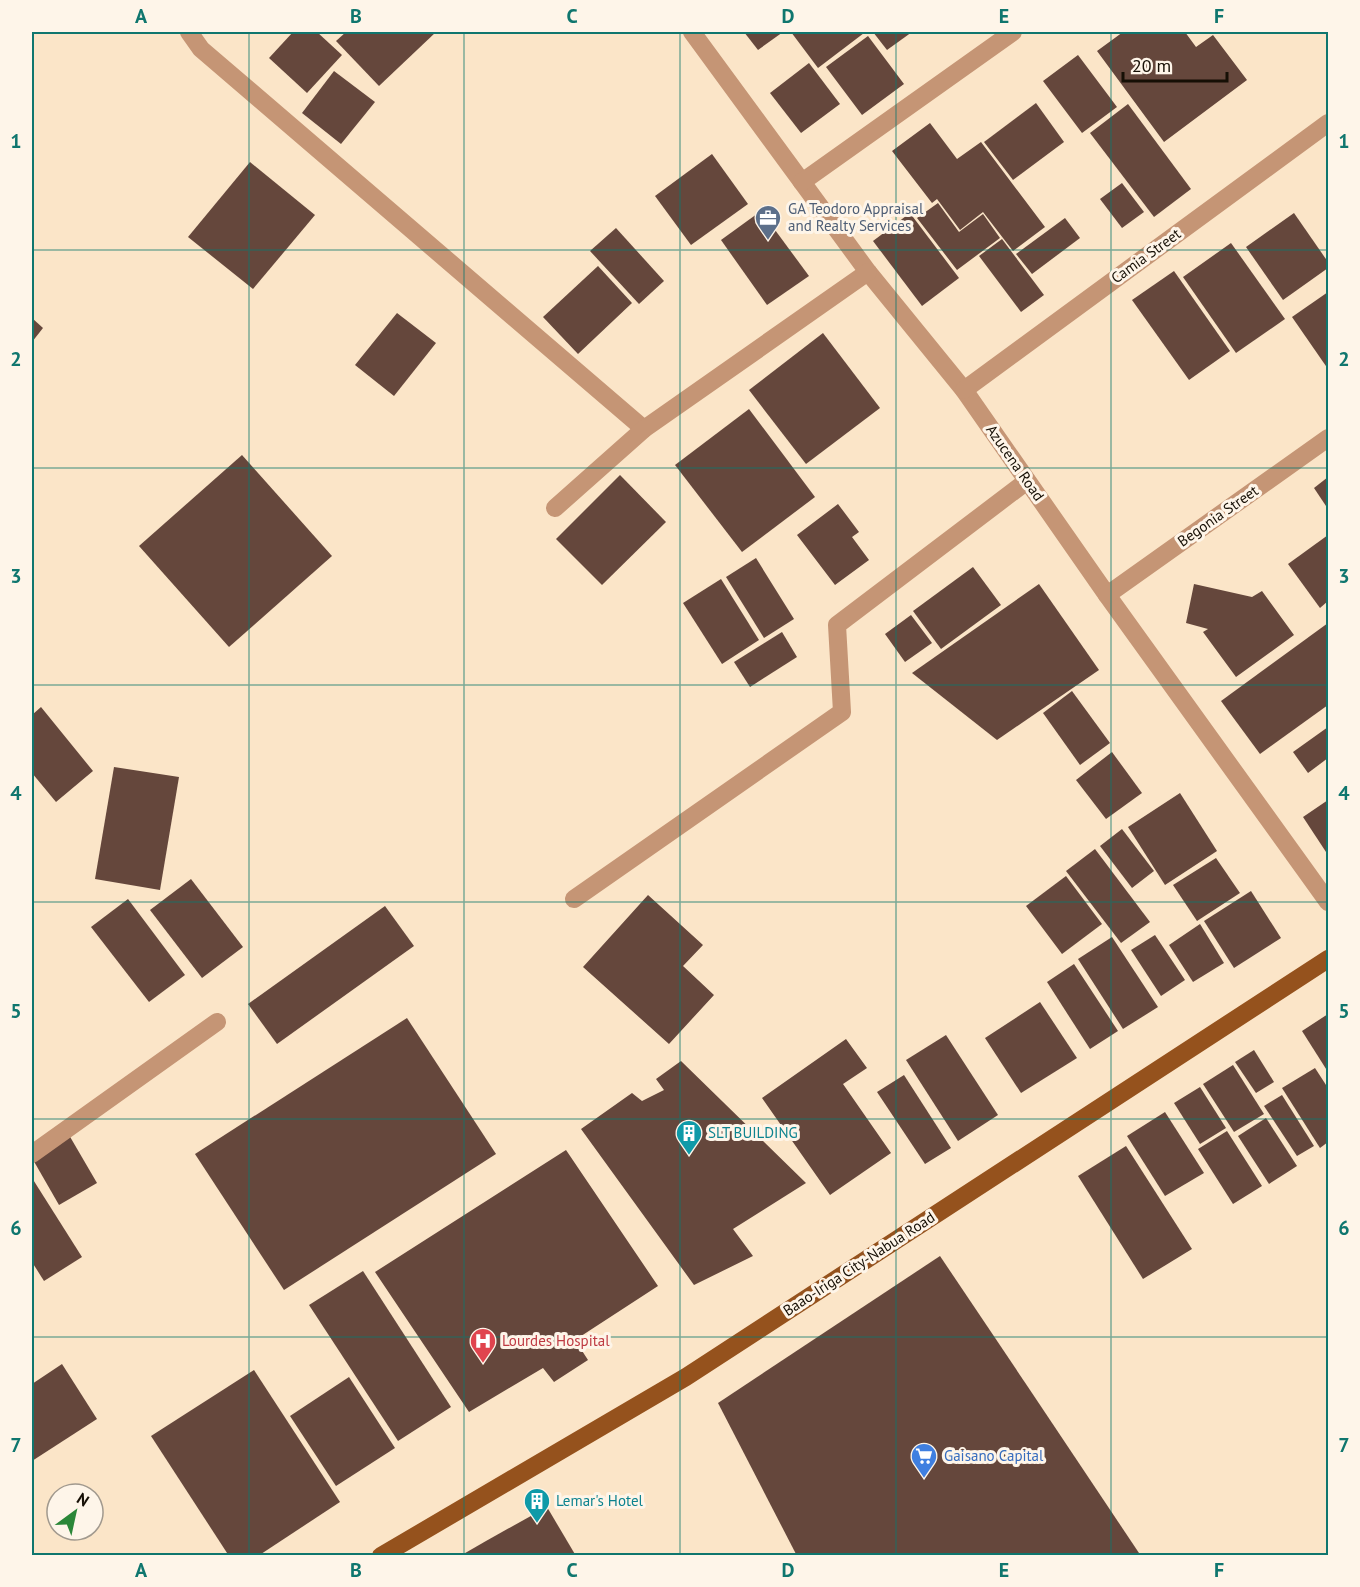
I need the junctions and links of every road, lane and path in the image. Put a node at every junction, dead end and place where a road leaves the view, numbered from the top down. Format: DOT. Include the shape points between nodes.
graph roads {
  1 [pos="189,32"];
  2 [pos="692,32"];
  3 [pos="1013,32"];
  4 [pos="1329,123"];
  5 [pos="802,182"];
  6 [pos="868,272"];
  7 [pos="964,390"];
  8 [pos="644,429"];
  9 [pos="1329,438"];
  10 [pos="1027,481"];
  11 [pos="555,508"];
  12 [pos="1107,595"];
  13 [pos="574,899"];
  14 [pos="1329,902"];
  15 [pos="1329,959"];
  16 [pos="217,1022"];
  17 [pos="32,1154"];
  18 [pos="381,1556"];
  1 -- 8 [label="street" via="201,50"];
  2 -- 5 [label="street, Azucena Road"];
  3 -- 5 [label="street"];
  4 -- 7 [label="street, Camia Street"];
  5 -- 6 [label="street, Azucena Road"];
  6 -- 7 [label="street, Azucena Road"];
  6 -- 8 [label="street"];
  7 -- 10 [label="street, Azucena Road"];
  8 -- 11 [label="street"];
  9 -- 12 [label="street, Begonia Street"];
  10 -- 12 [label="street, Azucena Road"];
  10 -- 13 [label="street" via="837,625 842,712"];
  12 -- 14 [label="street, Azucena Road"];
  15 -- 18 [label="main road, Baao-Iriga City-Nabua Road" via="686,1377"];
  16 -- 17 [label="street"];
}
